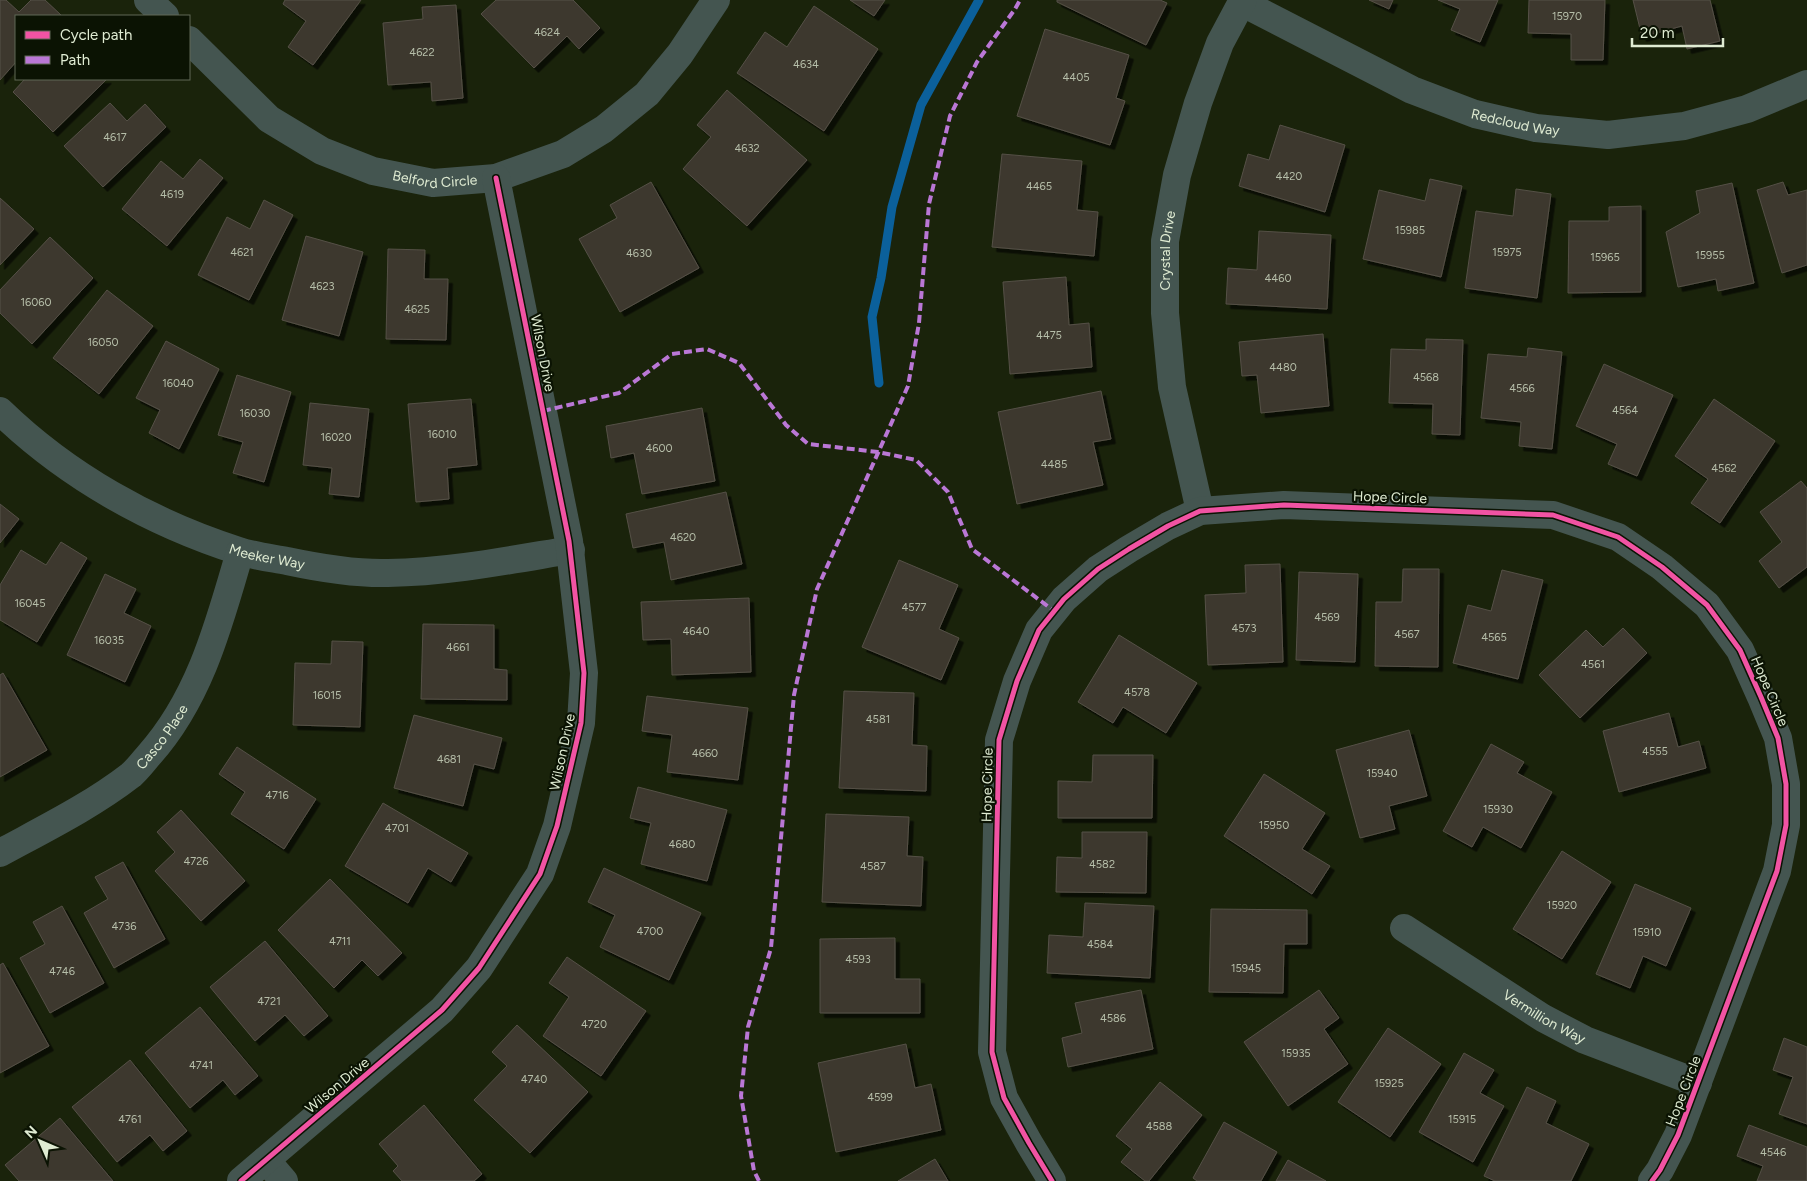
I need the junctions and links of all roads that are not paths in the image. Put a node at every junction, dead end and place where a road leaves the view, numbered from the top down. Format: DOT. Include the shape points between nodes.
graph roads {
  1 [pos="148,0"];
  2 [pos="716,0"];
  3 [pos="1242,1"];
  4 [pos="164,15"];
  5 [pos="190,41"];
  6 [pos="1807,84"];
  7 [pos="496,178"];
  8 [pos="0,411"];
  9 [pos="1200,511"];
  10 [pos="571,550"];
  11 [pos="240,552"];
  12 [pos="0,853"];
  13 [pos="1404,928"];
  14 [pos="1698,1083"];
  15 [pos="266,1160"];
  16 [pos="241,1181"];
  17 [pos="284,1181"];
  18 [pos="1052,1181"];
  19 [pos="1652,1181"];
  1 -- 4 [label="street"];
  2 -- 7 [label="street, Belford Circle" via="680,54 647,94 604,129 563,154"];
  3 -- 6 [label="street, Redcloud Way" via="1412,90 1475,114 1536,128 1608,135 1684,126 1747,109"];
  3 -- 9 [label="street, Crystal Drive" via="1220,43 1198,103 1177,175 1165,241 1165,313 1172,387"];
  5 -- 7 [label="street, Belford Circle" via="269,119 322,151 372,171 433,183"];
  7 -- 10 [label="street, Wilson Drive"];
  8 -- 11 [label="street, Meeker Way" via="68,468 118,499 176,529"];
  9 -- 14 [label="street, Hope Circle" via="1284,505 1553,515 1618,537 1667,571 1706,605 1740,650 1778,738 1786,784 1786,825 1776,871"];
  9 -- 18 [label="street, Hope Circle" via="1168,526 1098,569 1064,599 1039,630 1017,681 999,740 992,1052 1004,1098"];
  10 -- 11 [label="street, Meeker Way" via="438,572 386,574 328,570"];
  10 -- 15 [label="street, Wilson Drive" via="584,673 581,723 557,826 540,874 479,968 442,1010"];
  11 -- 12 [label="street, Casco Place" via="209,655 188,701 162,741 133,773 96,800"];
  13 -- 14 [label="street, Vermillion Way" via="1543,1018 1585,1040"];
  14 -- 19 [label="street, Hope Circle" via="1678,1135"];
  15 -- 16 [label="street, Wilson Drive"];
  15 -- 17 [label="street"];
}
